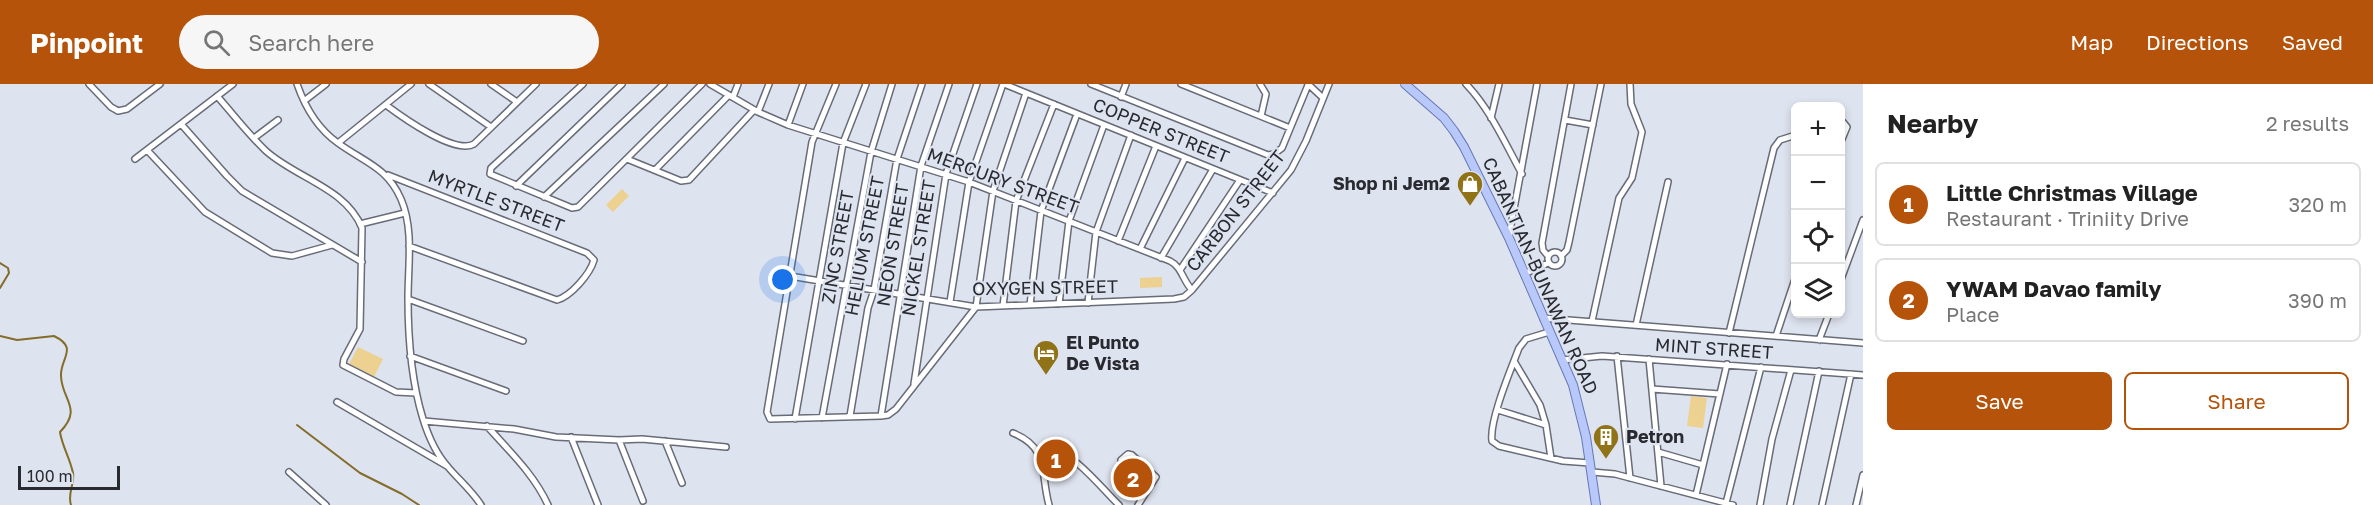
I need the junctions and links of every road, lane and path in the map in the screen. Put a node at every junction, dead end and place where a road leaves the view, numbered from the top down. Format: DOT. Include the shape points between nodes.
graph roads {
  1 [pos="89,84"];
  2 [pos="160,84"];
  3 [pos="233,84"];
  4 [pos="297,84"];
  5 [pos="326,84"];
  6 [pos="411,84"];
  7 [pos="429,84"];
  8 [pos="491,84"];
  9 [pos="536,84"];
  10 [pos="583,84"];
  11 [pos="622,84"];
  12 [pos="664,84"];
  13 [pos="702,84"];
  14 [pos="710,84"];
  15 [pos="738,84"];
  16 [pos="769,84"];
  17 [pos="803,84"];
  18 [pos="836,84"];
  19 [pos="866,84"];
  20 [pos="892,84"];
  21 [pos="922,84"];
  22 [pos="949,84"];
  23 [pos="977,84"];
  24 [pos="1003,84"];
  25 [pos="1091,84"];
  26 [pos="1126,84"];
  27 [pos="1181,84"];
  28 [pos="1260,84"];
  29 [pos="1308,84"];
  30 [pos="1329,84"];
  31 [pos="1405,84"];
  32 [pos="1466,84"];
  33 [pos="1499,84"];
  34 [pos="1538,84"];
  35 [pos="1571,84"];
  36 [pos="1601,84"];
  37 [pos="1630,84"];
  38 [pos="1026,93"];
  39 [pos="217,96"];
  40 [pos="731,96"];
  41 [pos="1121,97"];
  42 [pos="1323,98"];
  43 [pos="304,101"];
  44 [pos="517,102"];
  45 [pos="1054,104"];
  46 [pos="386,105"];
  47 [pos="756,111"];
  48 [pos="1077,114"];
  49 [pos="1261,116"];
  50 [pos="1491,118"];
  51 [pos="278,120"];
  52 [pos="1565,120"];
  53 [pos="180,124"];
  54 [pos="1104,124"];
  55 [pos="1593,124"];
  56 [pos="788,125"];
  57 [pos="491,127"];
  58 [pos="1290,128"];
  59 [pos="815,134"];
  60 [pos="1131,135"];
  61 [pos="1791,137"];
  62 [pos="255,138"];
  63 [pos="338,143"];
  64 [pos="843,143"];
  65 [pos="1156,146"];
  66 [pos="147,150"];
  67 [pos="871,152"];
  68 [pos="1185,158"];
  69 [pos="135,159"];
  70 [pos="627,159"];
  71 [pos="897,159"];
  72 [pos="921,166"];
  73 [pos="1213,169"];
  74 [pos="655,170"];
  75 [pos="946,174"];
  76 [pos="1522,174"];
  77 [pos="386,175"];
  78 [pos="1240,180"];
  79 [pos="969,182"];
  80 [pos="1668,182"];
  81 [pos="516,186"];
  82 [pos="993,191"];
  83 [pos="1273,193"];
  84 [pos="544,197"];
  85 [pos="1016,201"];
  86 [pos="1041,211"];
  87 [pos="405,213"];
  88 [pos="1863,220"];
  89 [pos="1069,221"];
  90 [pos="360,224"];
  91 [pos="1096,232"];
  92 [pos="1509,238"];
  93 [pos="1118,241"];
  94 [pos="332,246"];
  95 [pos="409,246"];
  96 [pos="1140,249"];
  97 [pos="1548,256"];
  98 [pos="1561,256"];
  99 [pos="1161,258"];
  100 [pos="362,262"];
  101 [pos="1548,263"];
  102 [pos="1845,269"];
  103 [pos="1180,270"];
  104 [pos="1524,274"];
  105 [pos="789,276"];
  106 [pos="819,281"];
  107 [pos="846,285"];
  108 [pos="874,290"];
  109 [pos="1192,290"];
  110 [pos="1791,291"];
  111 [pos="902,294"];
  112 [pos="408,299"];
  113 [pos="927,299"];
  114 [pos="950,302"];
  115 [pos="1088,303"];
  116 [pos="1059,304"];
  117 [pos="1030,305"];
  118 [pos="1003,306"];
  119 [pos="976,307"];
  120 [pos="1543,318"];
  121 [pos="1828,318"];
  122 [pos="1592,321"];
  123 [pos="1636,325"];
  124 [pos="1549,332"];
  125 [pos="1729,333"];
  126 [pos="1776,336"];
  127 [pos="1820,340"];
  128 [pos="522,341"];
  129 [pos="1863,343"];
  130 [pos="410,356"];
  131 [pos="1617,356"];
  132 [pos="1649,359"];
  133 [pos="1562,360"];
  134 [pos="1514,361"];
  135 [pos="1726,364"];
  136 [pos="1761,367"];
  137 [pos="1791,369"];
  138 [pos="1819,371"];
  139 [pos="1851,374"];
  140 [pos="1863,375"];
  141 [pos="914,385"];
  142 [pos="1652,389"];
  143 [pos="506,391"];
  144 [pos="416,393"];
  145 [pos="1720,394"];
  146 [pos="337,402"];
  147 [pos="1498,410"];
  148 [pos="850,416"];
  149 [pos="881,416"];
  150 [pos="795,418"];
  151 [pos="822,418"];
  152 [pos="423,421"];
  153 [pos="1546,425"];
  154 [pos="487,426"];
  155 [pos="1013,433"];
  156 [pos="571,437"];
  157 [pos="620,440"];
  158 [pos="665,441"];
  159 [pos="726,447"];
  160 [pos="1658,452"];
  161 [pos="1038,455"];
  162 [pos="1551,458"];
  163 [pos="1121,460"];
  164 [pos="1703,465"];
  165 [pos="447,466"];
  166 [pos="1591,468"];
  167 [pos="289,472"];
  168 [pos="1863,474"];
  169 [pos="1630,478"];
  170 [pos="682,483"];
  171 [pos="1661,486"];
  172 [pos="1696,495"];
  173 [pos="643,501"];
  174 [pos="1726,503"];
  175 [pos="326,505"];
  176 [pos="481,505"];
  177 [pos="548,505"];
  178 [pos="598,505"];
  179 [pos="1049,505"];
  180 [pos="1119,505"];
  181 [pos="1138,505"];
  182 [pos="1596,505"];
  183 [pos="1733,505"];
  184 [pos="1760,505"];
  185 [pos="1790,505"];
  186 [pos="1822,505"];
  187 [pos="1856,505"];
  1 -- 2 [label="street" via="118,111 127,109"];
  3 -- 39 [label="street"];
  4 -- 43 [label="street"];
  5 -- 43 [label="street"];
  6 -- 46 [label="street"];
  7 -- 57 [label="street"];
  8 -- 44 [label="street"];
  9 -- 44 [label="street"];
  10 -- 81 [label="street" via="491,168 492,176"];
  11 -- 81 [label="street"];
  12 -- 84 [label="street"];
  13 -- 70 [label="street"];
  14 -- 40 [label="street, MERCURY STREET"];
  15 -- 40 [label="street"];
  16 -- 47 [label="street"];
  17 -- 56 [label="street"];
  18 -- 59 [label="street"];
  19 -- 64 [label="street"];
  20 -- 67 [label="street, ZINC STREET"];
  21 -- 71 [label="street, HELIUM STREET"];
  22 -- 72 [label="street, NEON STREET"];
  23 -- 75 [label="street, NICKEL STREET"];
  24 -- 38 [label="street, COPPER STREET"];
  24 -- 79 [label="street"];
  25 -- 41 [label="street"];
  26 -- 41 [label="street"];
  27 -- 49 [label="street"];
  28 -- 49 [label="street" via="1266,94"];
  29 -- 42 [label="street"];
  29 -- 58 [label="street"];
  30 -- 42 [label="street, CARBON STREET"];
  31 -- 92 [label="main road, CABANTIAN-BUNAWAN ROAD" via="1454,131"];
  32 -- 50 [label="street"];
  33 -- 50 [label="street"];
  34 -- 76 [label="street"];
  35 -- 52 [label="street"];
  36 -- 55 [label="street"];
  37 -- 122 [label="street" via="1631,104 1642,132 1632,178 1619,198"];
  38 -- 45 [label="street, COPPER STREET"];
  38 -- 82 [label="street"];
  39 -- 53 [label="street"];
  39 -- 62 [label="street"];
  40 -- 47 [label="street, MERCURY STREET"];
  40 -- 74 [label="street"];
  41 -- 58 [label="street" via="1265,154 1282,148"];
  42 -- 83 [label="street, CARBON STREET" via="1299,156"];
  43 -- 63 [label="street"];
  44 -- 57 [label="street"];
  45 -- 48 [label="street, COPPER STREET"];
  45 -- 85 [label="street"];
  46 -- 57 [label="street" via="428,132 462,147 474,144"];
  46 -- 63 [label="street"];
  47 -- 56 [label="street, MERCURY STREET"];
  47 -- 74 [label="street" via="686,181"];
  48 -- 54 [label="street, COPPER STREET"];
  48 -- 86 [label="street"];
  49 -- 58 [label="street"];
  50 -- 76 [label="street"];
  51 -- 62 [label="street"];
  52 -- 55 [label="street"];
  52 -- 97 [label="street" via="1542,243"];
  53 -- 66 [label="street"];
  53 -- 94 [label="street" via="242,191"];
  54 -- 60 [label="street, COPPER STREET"];
  54 -- 89 [label="street"];
  55 -- 98 [label="street" via="1569,242"];
  56 -- 59 [label="street, MERCURY STREET"];
  59 -- 64 [label="street, MERCURY STREET"];
  59 -- 105 [label="street"];
  60 -- 65 [label="street, COPPER STREET"];
  60 -- 91 [label="street"];
  61 -- 125 [label="street" via="1780,140 1774,148"];
  62 -- 90 [label="street" via="279,161 350,207"];
  63 -- 77 [label="street"];
  64 -- 67 [label="street, MERCURY STREET"];
  64 -- 106 [label="street"];
  65 -- 68 [label="street, COPPER STREET"];
  65 -- 93 [label="street"];
  66 -- 69 [label="street"];
  66 -- 94 [label="street" via="205,212 272,253 292,256"];
  67 -- 71 [label="street, MERCURY STREET"];
  67 -- 107 [label="street, ZINC STREET"];
  68 -- 73 [label="street, COPPER STREET"];
  68 -- 96 [label="street"];
  70 -- 74 [label="street"];
  70 -- 84 [label="street" via="576,208"];
  71 -- 72 [label="street, MERCURY STREET"];
  71 -- 108 [label="street, HELIUM STREET"];
  72 -- 75 [label="street, MERCURY STREET"];
  72 -- 111 [label="street, NEON STREET"];
  73 -- 78 [label="street, COPPER STREET"];
  73 -- 99 [label="street"];
  75 -- 79 [label="street, MERCURY STREET"];
  75 -- 113 [label="street, NICKEL STREET"];
  76 -- 92 [label="street"];
  77 -- 87 [label="street"];
  77 -- 95 [label="street, MYRTLE STREET" via="594,258 591,268 571,291 557,300"];
  78 -- 83 [label="street, COPPER STREET"];
  78 -- 103 [label="street"];
  79 -- 82 [label="street, MERCURY STREET"];
  79 -- 114 [label="street"];
  80 -- 123 [label="street"];
  81 -- 84 [label="street"];
  82 -- 85 [label="street, MERCURY STREET"];
  82 -- 119 [label="street"];
  83 -- 109 [label="street, CARBON STREET"];
  85 -- 86 [label="street, MERCURY STREET"];
  85 -- 118 [label="street"];
  86 -- 89 [label="street, MERCURY STREET"];
  86 -- 117 [label="street"];
  87 -- 90 [label="street"];
  87 -- 95 [label="street"];
  88 -- 102 [label="street"];
  89 -- 91 [label="street, MERCURY STREET"];
  89 -- 116 [label="street"];
  90 -- 100 [label="street"];
  91 -- 93 [label="street, MERCURY STREET"];
  91 -- 115 [label="street"];
  92 -- 104 [label="main road, CABANTIAN-BUNAWAN ROAD"];
  93 -- 96 [label="street, MERCURY STREET"];
  94 -- 100 [label="street"];
  95 -- 112 [label="street"];
  96 -- 99 [label="street, MERCURY STREET"];
  97 -- 98 [label="street" via="1556,252"];
  97 -- 101 [label="street"];
  98 -- 101 [label="street" via="1559,265"];
  99 -- 103 [label="street, MERCURY STREET"];
  100 -- 144 [label="street" via="360,329 343,364 396,392"];
  101 -- 104 [label="street"];
  103 -- 109 [label="street, MERCURY STREET"];
  104 -- 120 [label="main road, CABANTIAN-BUNAWAN ROAD"];
  105 -- 106 [label="street, OXYGEN STREET"];
  105 -- 150 [label="street" via="767,412 768,417"];
  106 -- 107 [label="street, OXYGEN STREET"];
  106 -- 150 [label="street"];
  107 -- 108 [label="street, OXYGEN STREET"];
  107 -- 151 [label="street, ZINC STREET"];
  108 -- 111 [label="street, OXYGEN STREET"];
  108 -- 148 [label="street, HELIUM STREET"];
  109 -- 115 [label="street, OXYGEN STREET" via="1174,300"];
  110 -- 126 [label="street"];
  111 -- 113 [label="street, OXYGEN STREET"];
  111 -- 149 [label="street, NEON STREET"];
  112 -- 128 [label="street"];
  112 -- 130 [label="street"];
  113 -- 114 [label="street, OXYGEN STREET"];
  113 -- 141 [label="street, NICKEL STREET"];
  114 -- 119 [label="street, OXYGEN STREET"];
  115 -- 116 [label="street, OXYGEN STREET"];
  116 -- 117 [label="street, OXYGEN STREET"];
  117 -- 118 [label="street, OXYGEN STREET"];
  118 -- 119 [label="street, OXYGEN STREET"];
  119 -- 141 [label="street"];
  120 -- 122 [label="street"];
  120 -- 124 [label="main road, CABANTIAN-BUNAWAN ROAD"];
  121 -- 127 [label="street"];
  122 -- 123 [label="street"];
  123 -- 125 [label="street"];
  124 -- 133 [label="main road, CABANTIAN-BUNAWAN ROAD"];
  124 -- 134 [label="street" via="1526,339"];
  125 -- 126 [label="street"];
  126 -- 127 [label="street"];
  127 -- 129 [label="street"];
  130 -- 143 [label="street"];
  130 -- 144 [label="street"];
  131 -- 132 [label="street, MINT STREET"];
  131 -- 133 [label="street, MINT STREET"];
  131 -- 169 [label="street"];
  132 -- 135 [label="street, MINT STREET"];
  132 -- 142 [label="street"];
  133 -- 166 [label="main road, CABANTIAN-BUNAWAN ROAD" via="1579,403"];
  134 -- 147 [label="street"];
  134 -- 153 [label="street" via="1540,405"];
  135 -- 136 [label="street, MINT STREET"];
  135 -- 145 [label="street"];
  136 -- 137 [label="street, MINT STREET"];
  136 -- 174 [label="street"];
  137 -- 138 [label="street, MINT STREET"];
  137 -- 184 [label="street"];
  138 -- 139 [label="street, MINT STREET"];
  138 -- 185 [label="street"];
  139 -- 140 [label="street, MINT STREET"];
  139 -- 186 [label="street"];
  141 -- 149 [label="street" via="896,409"];
  142 -- 145 [label="street"];
  142 -- 160 [label="street"];
  144 -- 152 [label="street"];
  145 -- 164 [label="street"];
  146 -- 165 [label="street"];
  147 -- 153 [label="street"];
  147 -- 162 [label="street" via="1492,435 1495,444"];
  148 -- 149 [label="street"];
  148 -- 151 [label="street"];
  150 -- 151 [label="street"];
  152 -- 154 [label="street"];
  152 -- 165 [label="street"];
  153 -- 162 [label="street"];
  154 -- 156 [label="street"];
  154 -- 177 [label="street" via="541,489"];
  155 -- 161 [label="street" via="1029,440"];
  156 -- 157 [label="street"];
  156 -- 178 [label="street"];
  157 -- 158 [label="street"];
  157 -- 173 [label="street"];
  158 -- 159 [label="street"];
  158 -- 170 [label="street"];
  160 -- 164 [label="street"];
  160 -- 171 [label="street"];
  161 -- 179 [label="street" via="1043,463"];
  161 -- 180 [label="street" via="1048,450 1059,451 1079,463"];
  162 -- 166 [label="street"];
  163 -- 181 [label="street" via="1132,455 1156,477"];
  164 -- 172 [label="street"];
  165 -- 176 [label="street"];
  166 -- 169 [label="street"];
  166 -- 182 [label="main road, CABANTIAN-BUNAWAN ROAD"];
  167 -- 175 [label="street"];
  168 -- 187 [label="street"];
  169 -- 171 [label="street"];
  171 -- 172 [label="street"];
  172 -- 174 [label="street"];
  174 -- 183 [label="street"];
}
